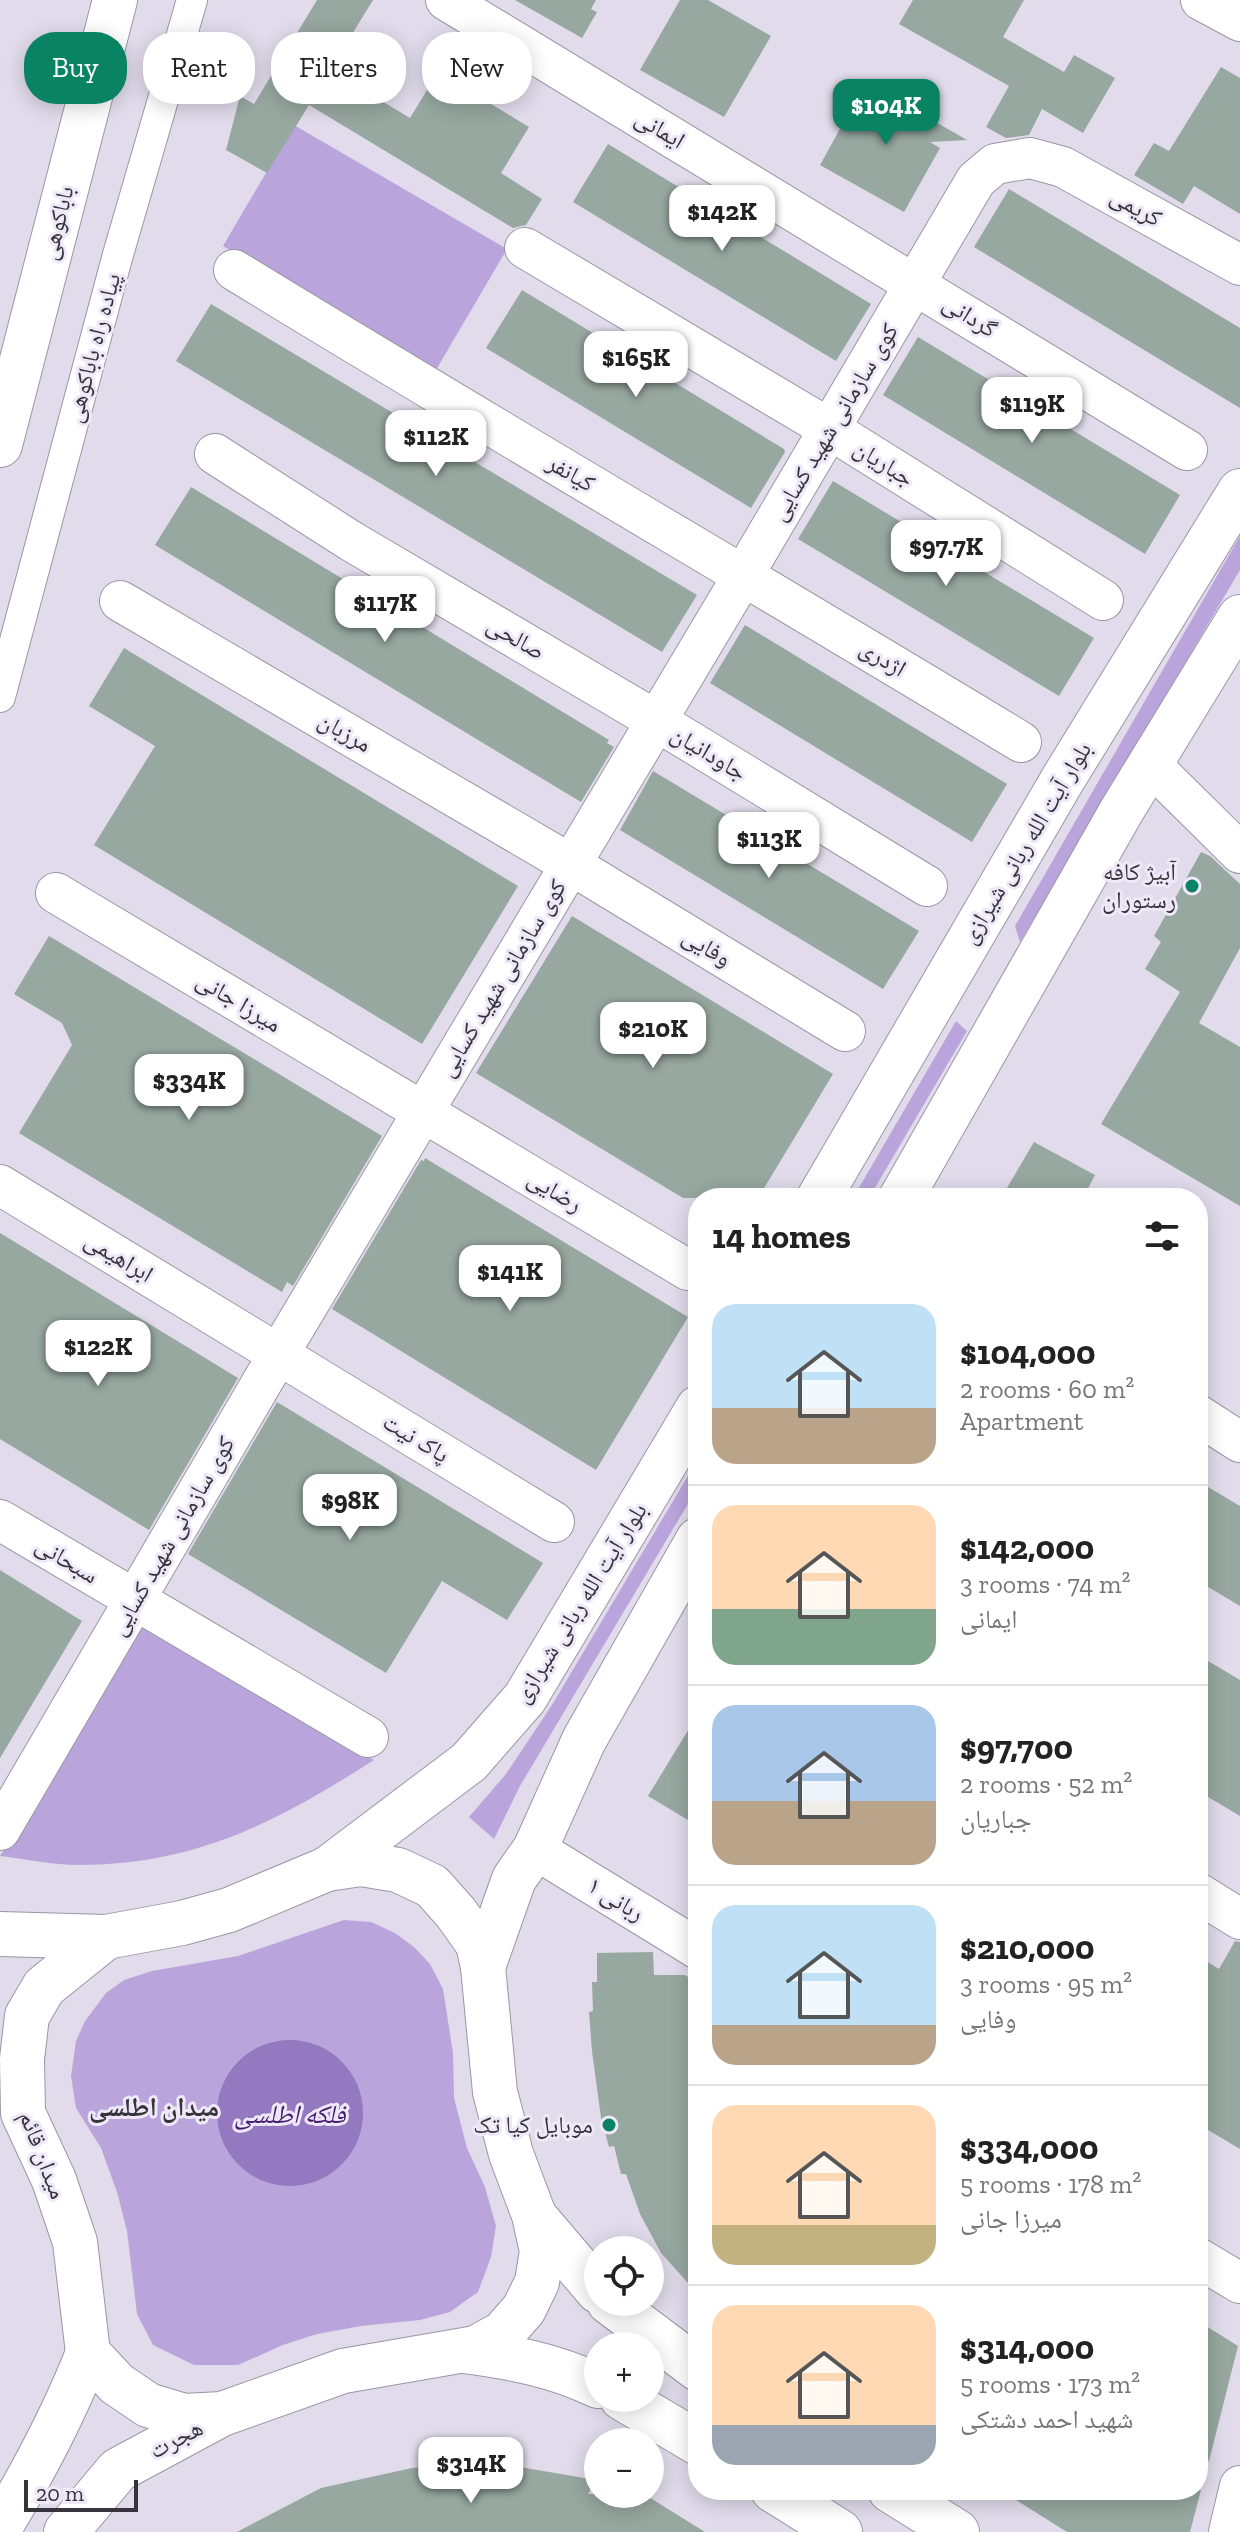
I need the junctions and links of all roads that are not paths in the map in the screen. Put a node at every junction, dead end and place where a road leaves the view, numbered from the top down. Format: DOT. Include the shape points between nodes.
graph roads {
  1 [pos="115,0"];
  2 [pos="192,0"];
  3 [pos="446,0"];
  4 [pos="1201,0"];
  5 [pos="1240,21"];
  6 [pos="1030,158"];
  7 [pos="525,248"];
  8 [pos="1240,265"];
  9 [pos="234,270"];
  10 [pos="916,283"];
  11 [pos="828,428"];
  12 [pos="0,445"];
  13 [pos="1187,450"];
  14 [pos="215,454"];
  15 [pos="1240,491"];
  16 [pos="744,574"];
  17 [pos="1103,600"];
  18 [pos="120,601"];
  19 [pos="1240,617"];
  20 [pos="0,697"];
  21 [pos="655,720"];
  22 [pos="1021,742"];
  23 [pos="1151,765"];
  24 [pos="1240,853"];
  25 [pos="570,864"];
  26 [pos="927,886"];
  27 [pos="56,893"];
  28 [pos="953,966"];
  29 [pos="1010,1004"];
  30 [pos="845,1031"];
  31 [pos="422,1112"];
  32 [pos="0,1185"];
  33 [pos="825,1188"];
  34 [pos="907,1188"];
  35 [pos="688,1270"];
  36 [pos="278,1355"];
  37 [pos="1208,1421"];
  38 [pos="688,1425"];
  39 [pos="1240,1442"];
  40 [pos="0,1520"];
  41 [pos="554,1522"];
  42 [pos="688,1571"];
  43 [pos="134,1600"];
  44 [pos="368,1737"];
  45 [pos="0,1830"];
  46 [pos="535,1849"];
  47 [pos="327,1869"];
  48 [pos="1208,1899"];
  49 [pos="1240,1919"];
  50 [pos="0,1934"];
  51 [pos="106,1937"];
  52 [pos="688,1943"];
  53 [pos="483,1967"];
  54 [pos="12,2096"];
  55 [pos="534,2215"];
  56 [pos="1208,2264"];
  57 [pos="584,2274"];
  58 [pos="1240,2283"];
  59 [pos="628,2316"];
  60 [pos="463,2351"];
  61 [pos="88,2353"];
  62 [pos="688,2361"];
  63 [pos="584,2379"];
  64 [pos="646,2412"];
  65 [pos="222,2414"];
  66 [pos="688,2437"];
  67 [pos="1240,2486"];
  68 [pos="789,2500"];
  69 [pos="906,2500"];
  70 [pos="0,2527"];
  71 [pos="73,2529"];
  72 [pos="840,2532"];
  73 [pos="957,2532"];
  74 [pos="1229,2532"];
  1 -- 12 [label="main road, باباکوهی"];
  2 -- 20 [label="street, پیاده راه باباکوهی"];
  3 -- 10 [label="street, ایمانی"];
  4 -- 5 [label="street"];
  6 -- 8 [label="street, کریمی" via="1063,167"];
  6 -- 10 [label="street, کوی سازمانی شهید کسایی" via="995,164 976,180"];
  7 -- 11 [label="street, جباریان"];
  9 -- 16 [label="street, کیانفر"];
  10 -- 11 [label="street, کوی سازمانی شهید کسایی"];
  10 -- 13 [label="street, گردانی"];
  11 -- 16 [label="street, کوی سازمانی شهید کسایی"];
  11 -- 17 [label="street, جباریان"];
  14 -- 21 [label="street, صالحی" via="351,541"];
  15 -- 28 [label="main road, بلوار آیت الله ربانی شیرازی"];
  16 -- 21 [label="street, کوی سازمانی شهید کسایی"];
  16 -- 22 [label="street, اژدری"];
  18 -- 25 [label="street, مرزبان"];
  19 -- 23 [label="main road"];
  21 -- 25 [label="street, کوی سازمانی شهید کسایی"];
  21 -- 26 [label="street, جاودانیان"];
  23 -- 24 [label="street"];
  23 -- 29 [label="main road"];
  25 -- 30 [label="street, وفایی"];
  25 -- 31 [label="street, کوی سازمانی شهید کسایی"];
  27 -- 31 [label="street, میرزا جانی"];
  28 -- 29 [label="main road"];
  28 -- 33 [label="main road, بلوار آیت الله ربانی شیرازی"];
  29 -- 34 [label="main road"];
  31 -- 35 [label="street, رضایی"];
  31 -- 36 [label="street, کوی سازمانی شهید کسایی"];
  32 -- 36 [label="street, ابراهیمی"];
  36 -- 41 [label="street, پاک نیت"];
  36 -- 43 [label="street, کوی سازمانی شهید کسایی"];
  37 -- 39 [label="street"];
  38 -- 47 [label="main road, بلوار آیت الله ربانی شیرازی" via="525,1698 469,1762"];
  40 -- 43 [label="street, سبحانی"];
  42 -- 46 [label="main road" via="584,1740"];
  43 -- 44 [label="street, سبحانی"];
  43 -- 45 [label="street, کوی سازمانی شهید کسایی"];
  46 -- 52 [label="street, ربانی ۱"];
  46 -- 53 [label="main road" via="514,1879"];
  47 -- 51 [label="main road, میدان قائم" via="229,1910"];
  47 -- 53 [label="main road, میدان قائم" via="361,1864 398,1870 432,1886 478,1944"];
  48 -- 49 [label="street"];
  50 -- 51 [label="main road"];
  51 -- 54 [label="main road, میدان قائم" via="44,1987 27,2016"];
  53 -- 55 [label="main road, میدان قائم" via="495,2092"];
  54 -- 61 [label="main road, میدان قائم" via="54,2180 75,2242"];
  55 -- 57 [label="main road"];
  55 -- 60 [label="main road, میدان قائم" via="542,2251 537,2282 524,2309 503,2333"];
  56 -- 58 [label="street"];
  59 -- 62 [label="main road"];
  60 -- 63 [label="main road" via="524,2359"];
  60 -- 65 [label="main road, میدان قائم" via="343,2371"];
  61 -- 65 [label="main road, میدان قائم" via="117,2384 148,2405 184,2416"];
  61 -- 70 [label="main road" via="63,2413"];
  64 -- 66 [label="main road"];
  65 -- 71 [label="main road, هجرت" via="118,2470"];
  67 -- 74 [label="street"];
  68 -- 72 [label="main road"];
  69 -- 73 [label="main road"];
}
